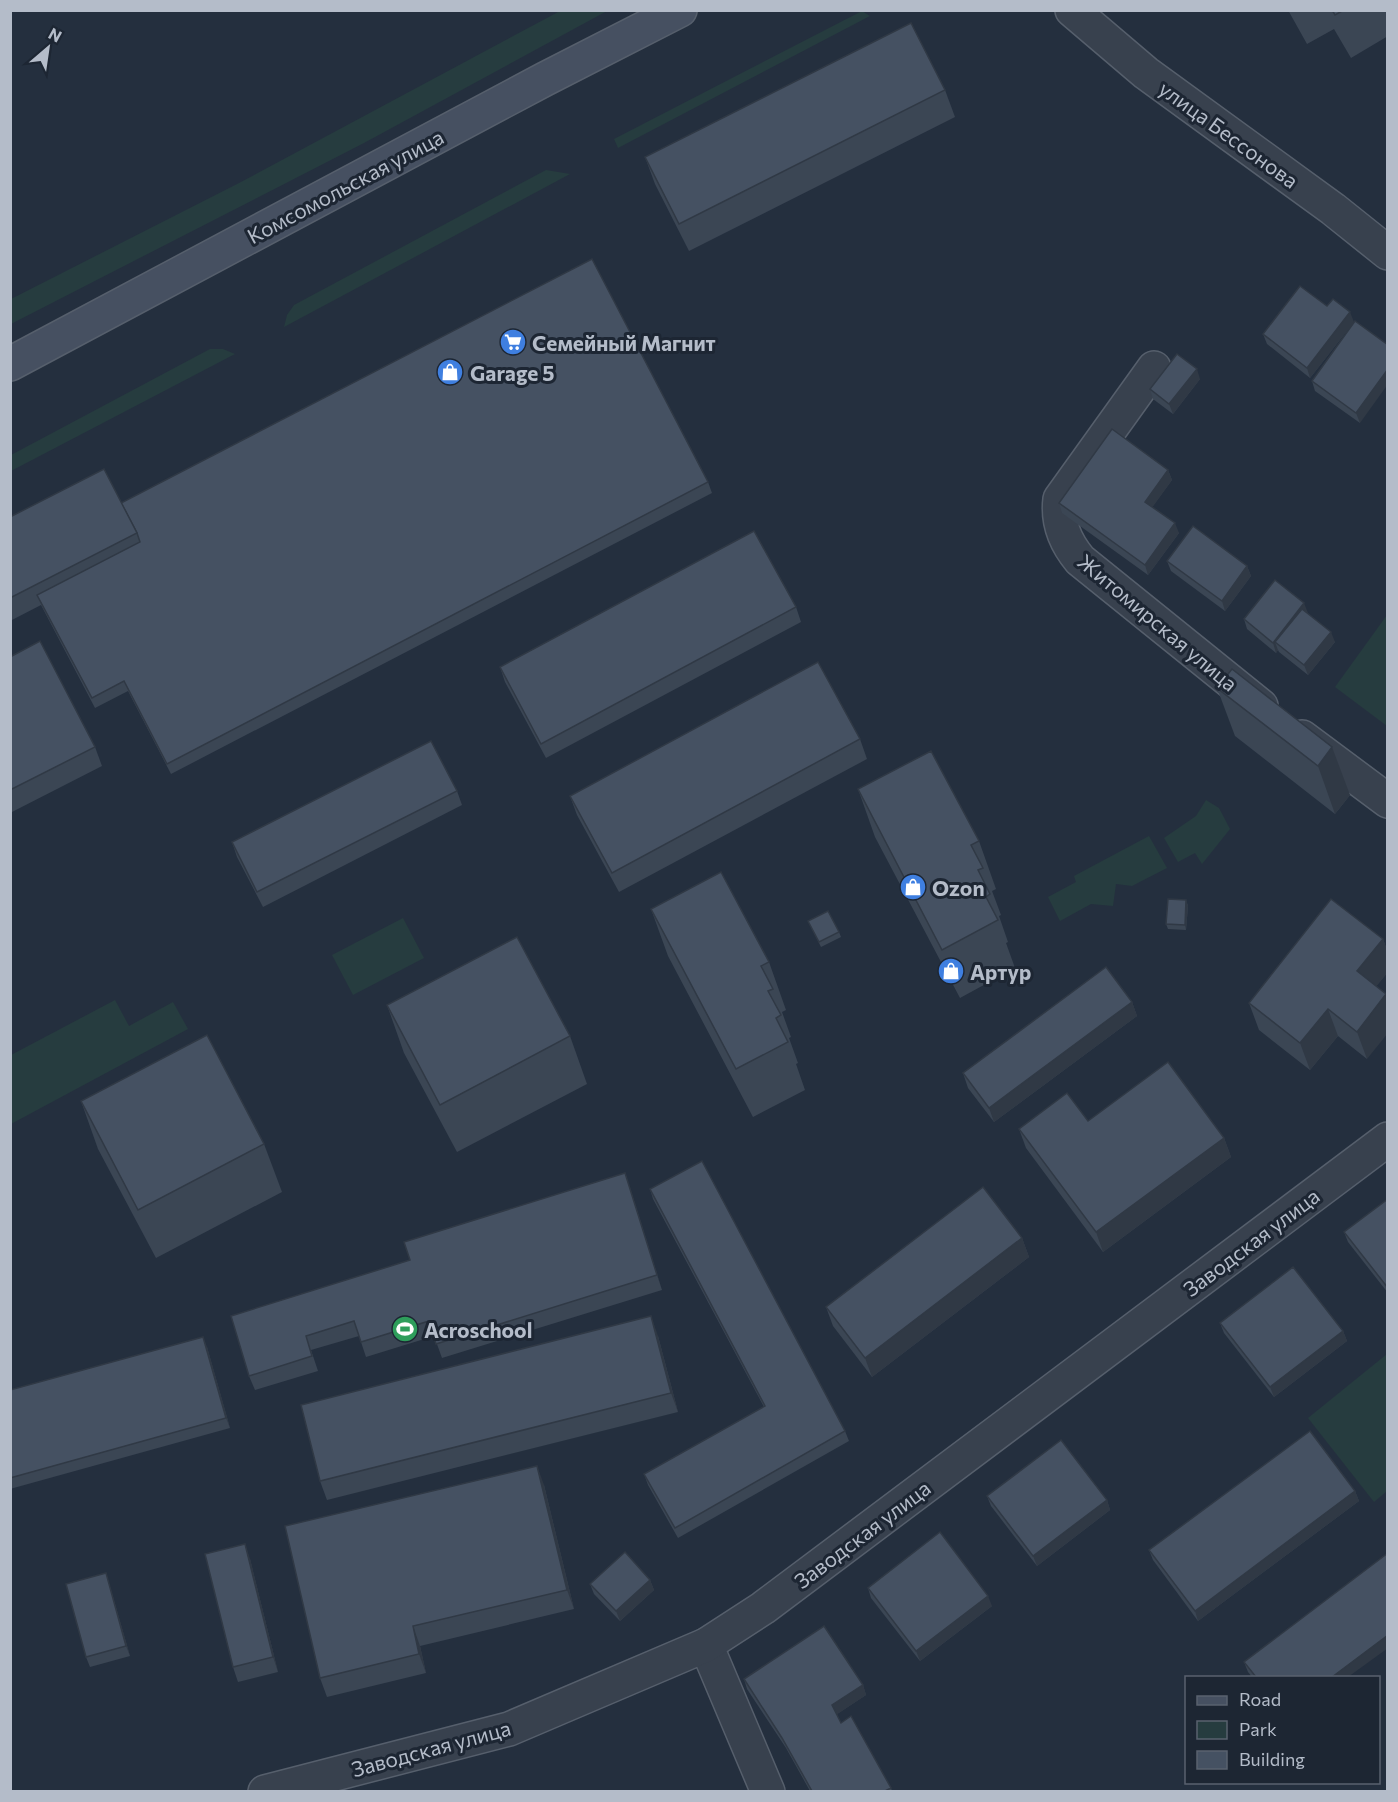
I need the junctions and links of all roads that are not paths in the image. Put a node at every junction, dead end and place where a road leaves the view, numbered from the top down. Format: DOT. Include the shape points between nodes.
graph roads {
  1 [pos="680,10"];
  2 [pos="1072,10"];
  3 [pos="1388,253"];
  4 [pos="10,364"];
  5 [pos="1154,368"];
  6 [pos="1388,801"];
  7 [pos="1388,1139"];
  8 [pos="706,1646"];
  9 [pos="266,1791"];
  10 [pos="768,1791"];
  1 -- 4 [label="main road, Комсомольская улица"];
  2 -- 3 [label="street, улица Бессонова" via="1146,73"];
  5 -- 6 [label="street, Житомирская улица" via="1060,499 1059,521 1071,549 1213,670"];
  7 -- 8 [label="street, Заводская улица" via="763,1608"];
  8 -- 9 [label="street, Заводская улица" via="509,1729"];
  8 -- 10 [label="street"];
}
